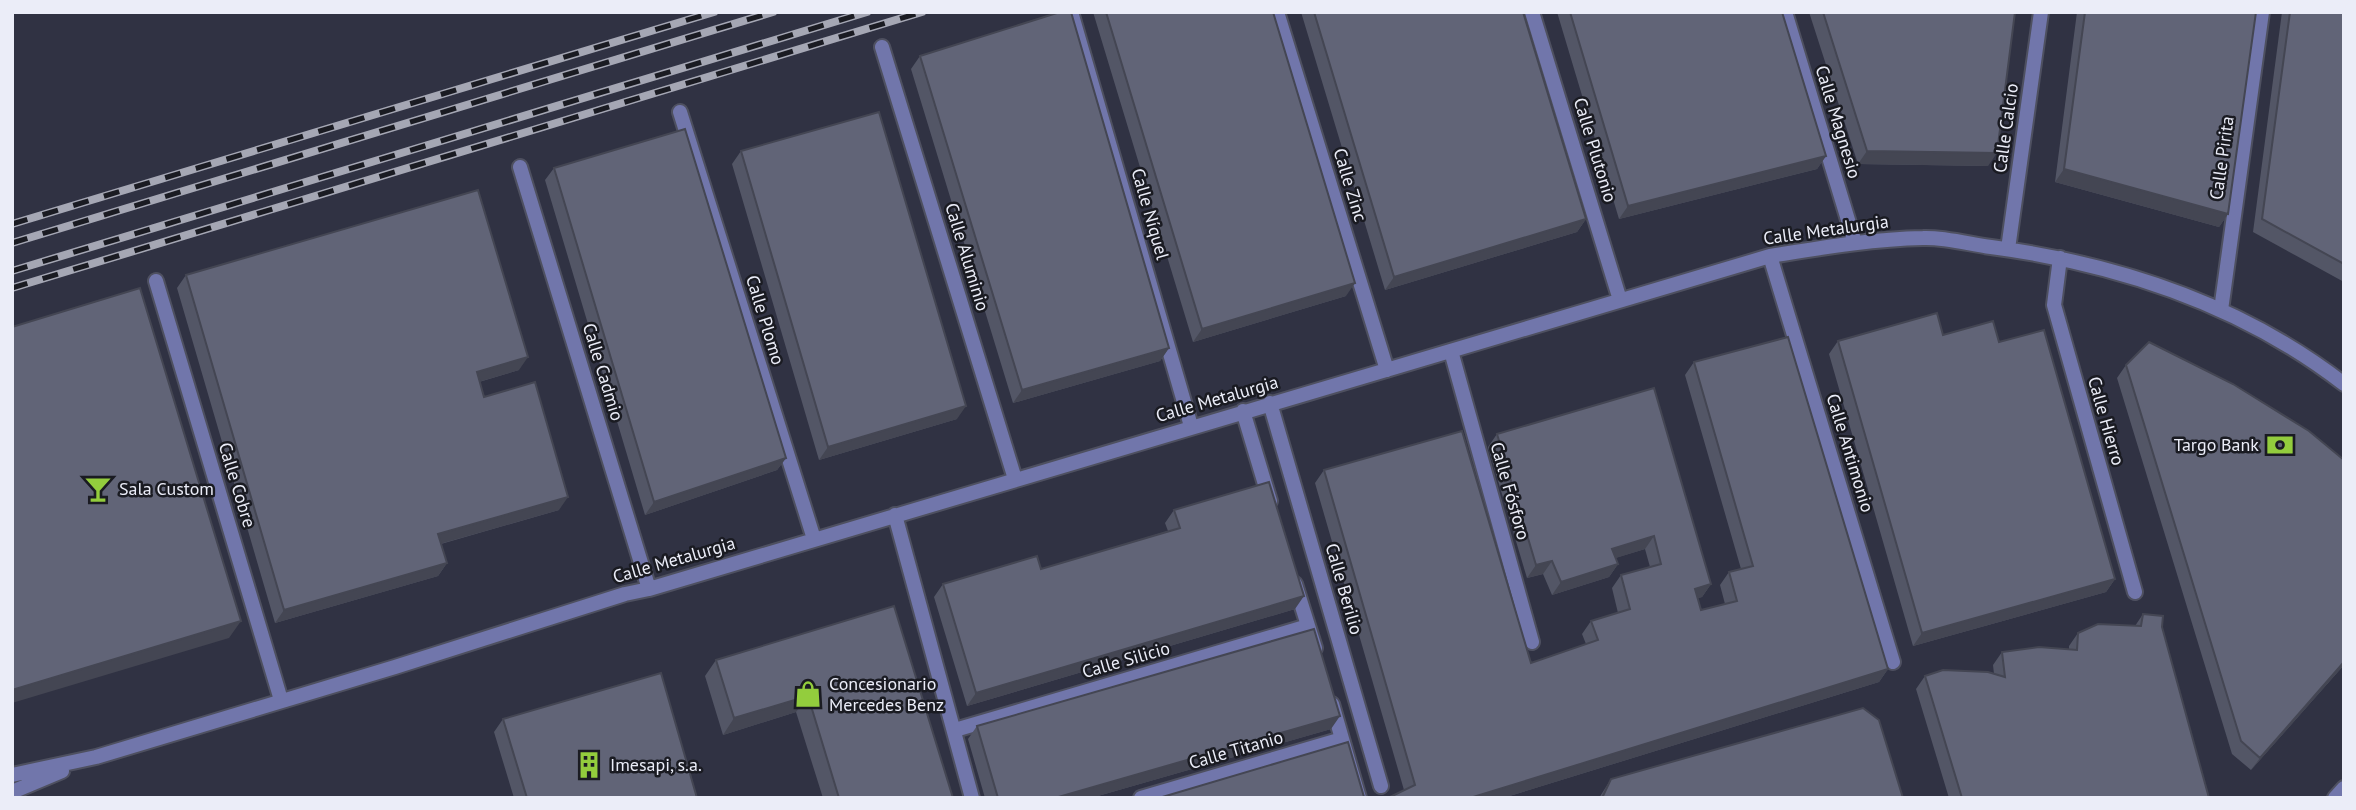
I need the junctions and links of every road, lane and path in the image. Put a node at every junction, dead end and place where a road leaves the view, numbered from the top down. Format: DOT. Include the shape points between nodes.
graph roads {
  1 [pos="1071,12"];
  2 [pos="1277,12"];
  3 [pos="1532,12"];
  4 [pos="1785,12"];
  5 [pos="2041,12"];
  6 [pos="2262,12"];
  7 [pos="882,47"];
  8 [pos="680,112"];
  9 [pos="520,167"];
  10 [pos="1855,243"];
  11 [pos="2008,249"];
  12 [pos="1770,256"];
  13 [pos="2060,258"];
  14 [pos="156,281"];
  15 [pos="1620,300"];
  16 [pos="2221,310"];
  17 [pos="1451,351"];
  18 [pos="1387,370"];
  19 [pos="2344,384"];
  20 [pos="1270,404"];
  21 [pos="1243,411"];
  22 [pos="1191,426"];
  23 [pos="1015,479"];
  24 [pos="1274,513"];
  25 [pos="895,515"];
  26 [pos="814,539"];
  27 [pos="1293,576"];
  28 [pos="649,589"];
  29 [pos="2135,592"];
  30 [pos="1308,626"];
  31 [pos="1532,642"];
  32 [pos="1893,662"];
  33 [pos="1320,664"];
  34 [pos="1327,689"];
  35 [pos="281,700"];
  36 [pos="955,730"];
  37 [pos="1342,739"];
  38 [pos="96,757"];
  39 [pos="12,775"];
  40 [pos="1381,786"];
  41 [pos="2344,788"];
  42 [pos="12,792"];
  43 [pos="972,798"];
  44 [pos="1141,798"];
  45 [pos="1359,798"];
  46 [pos="2335,798"];
  1 -- 22 [label="street, Calle Níquel"];
  2 -- 18 [label="street, Calle Zinc"];
  3 -- 15 [label="street, Calle Plutonio"];
  4 -- 10 [label="street, Calle Magnesio"];
  5 -- 11 [label="street, Calle Calcio"];
  6 -- 16 [label="street, Calle Pirita"];
  7 -- 23 [label="street, Calle Aluminio"];
  8 -- 26 [label="street, Calle Plomo"];
  9 -- 28 [label="street, Calle Cadmio"];
  10 -- 11 [label="street, Calle Metalurgia" via="1926,238"];
  10 -- 12 [label="street, Calle Metalurgia"];
  11 -- 13 [label="street, Calle Metalurgia"];
  12 -- 15 [label="street, Calle Metalurgia"];
  12 -- 32 [label="street, Calle Antimonio"];
  13 -- 16 [label="street, Calle Metalurgia" via="2136,277"];
  13 -- 29 [label="street, Calle Hierro" via="2053,305"];
  14 -- 35 [label="street, Calle Cobre"];
  15 -- 17 [label="street, Calle Metalurgia"];
  16 -- 19 [label="street, Calle Metalurgia" via="2307,356"];
  17 -- 18 [label="street, Calle Metalurgia"];
  17 -- 31 [label="street, Calle Fósforo"];
  18 -- 20 [label="street, Calle Metalurgia"];
  20 -- 21 [label="street, Calle Metalurgia"];
  20 -- 40 [label="street, Calle Berilio"];
  21 -- 22 [label="street, Calle Metalurgia"];
  21 -- 24 [label="street"];
  22 -- 23 [label="street, Calle Metalurgia"];
  23 -- 25 [label="street, Calle Metalurgia"];
  25 -- 26 [label="street, Calle Metalurgia"];
  25 -- 36 [label="street"];
  26 -- 28 [label="street, Calle Metalurgia"];
  27 -- 30 [label="street"];
  28 -- 35 [label="street, Calle Metalurgia"];
  30 -- 33 [label="street"];
  30 -- 36 [label="street, Calle Silicio"];
  34 -- 37 [label="street"];
  35 -- 38 [label="street, Calle Metalurgia"];
  36 -- 43 [label="street"];
  37 -- 44 [label="street, Calle Titanio"];
  37 -- 45 [label="street"];
  38 -- 39 [label="street, Calle Metalurgia"];
  38 -- 42 [label="street, Calle Metalurgia"];
  41 -- 46 [label="street"];
}
